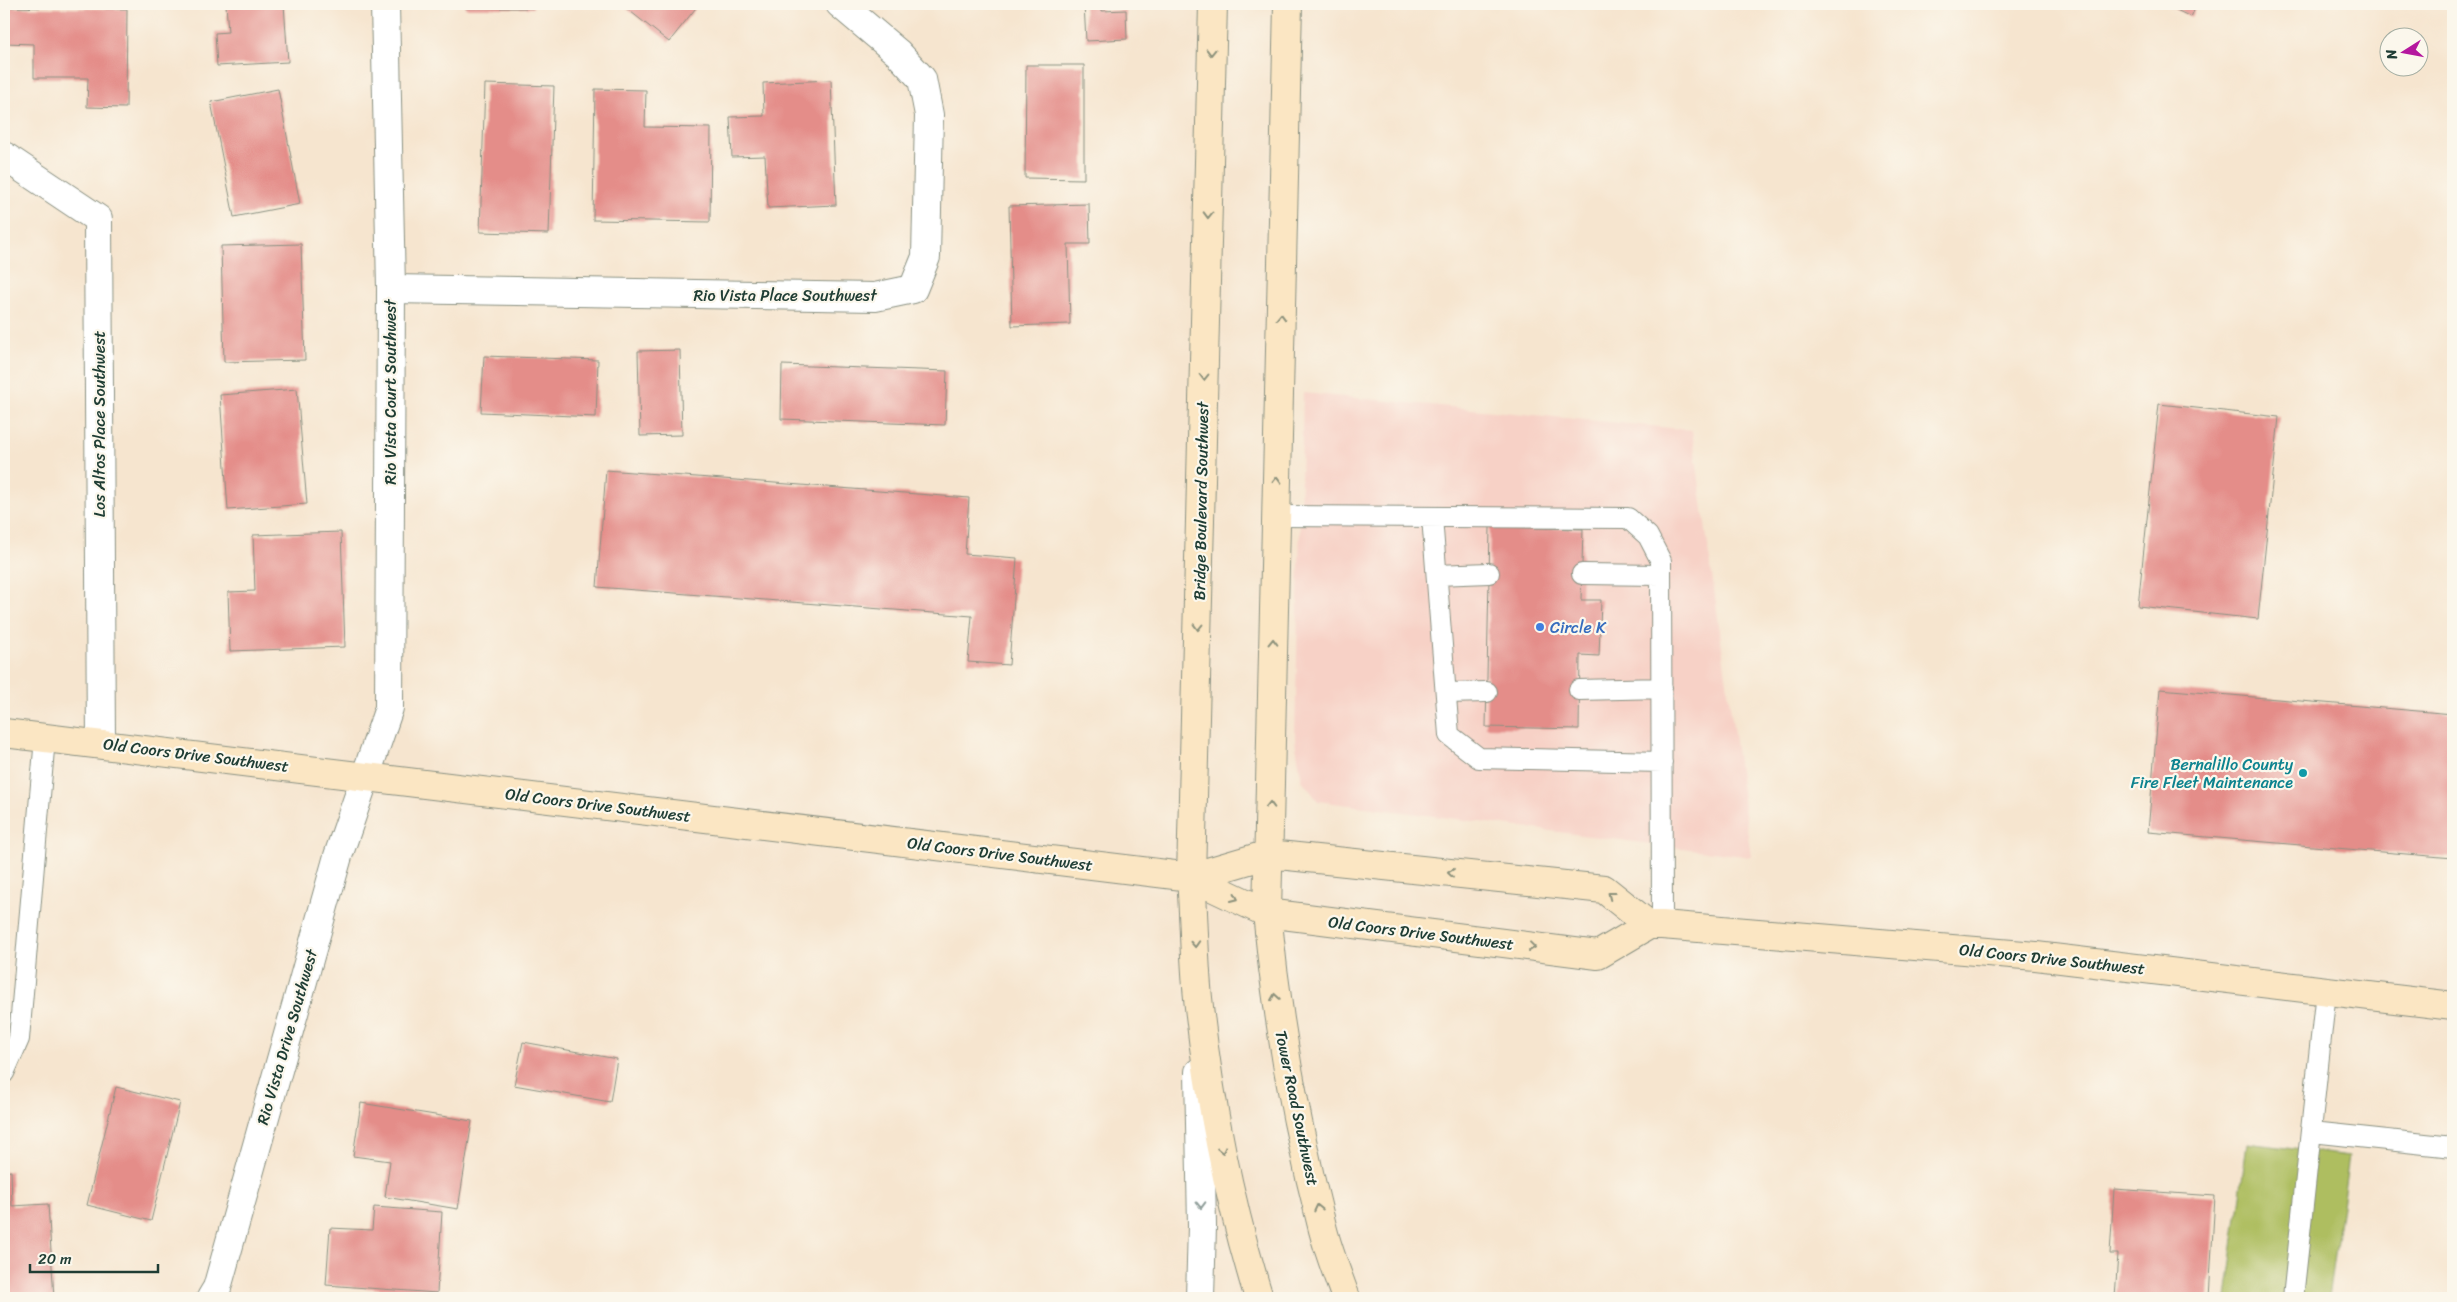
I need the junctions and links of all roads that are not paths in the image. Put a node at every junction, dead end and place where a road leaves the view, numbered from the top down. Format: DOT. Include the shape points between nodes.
graph roads {
  1 [pos="384,4"];
  2 [pos="840,4"];
  3 [pos="1213,4"];
  4 [pos="1288,4"];
  5 [pos="4,156"];
  6 [pos="390,289"];
  7 [pos="1276,516"];
  8 [pos="1432,517"];
  9 [pos="1489,573"];
  10 [pos="1582,574"];
  11 [pos="1437,575"];
  12 [pos="1661,575"];
  13 [pos="1662,688"];
  14 [pos="1580,690"];
  15 [pos="1487,692"];
  16 [pos="1446,693"];
  17 [pos="4,733"];
  18 [pos="45,738"];
  19 [pos="100,744"];
  20 [pos="1662,762"];
  21 [pos="365,776"];
  22 [pos="1269,854"];
  23 [pos="1191,878"];
  24 [pos="1267,914"];
  25 [pos="1656,925"];
  26 [pos="2326,990"];
  27 [pos="1198,998"];
  28 [pos="2453,1006"];
  29 [pos="4,1073"];
  30 [pos="2312,1132"];
  31 [pos="2453,1147"];
  32 [pos="211,1298"];
  33 [pos="1200,1298"];
  34 [pos="1259,1298"];
  35 [pos="1346,1298"];
  36 [pos="2294,1298"];
  1 -- 6 [label="street, Rio Vista Court Southwest"];
  2 -- 6 [label="street, Rio Vista Place Southwest" via="922,78 929,115 926,257 913,289 875,297"];
  3 -- 23 [label="main road, Bridge Boulevard Southwest, one-way"];
  7 -- 4 [label="main road, one-way"];
  5 -- 19 [label="street, Los Altos Place Southwest" via="98,219"];
  6 -- 21 [label="street, Rio Vista Court Southwest" via="390,708"];
  7 -- 8 [label="lane"];
  22 -- 7 [label="main road, one-way"];
  8 -- 11 [label="lane"];
  8 -- 12 [label="lane" via="1628,518 1648,536 1661,561"];
  9 -- 11 [label="lane"];
  10 -- 12 [label="lane"];
  11 -- 16 [label="lane"];
  12 -- 13 [label="lane"];
  13 -- 14 [label="lane"];
  13 -- 20 [label="lane"];
  15 -- 16 [label="lane"];
  16 -- 20 [label="lane" via="1449,735 1479,758"];
  17 -- 18 [label="main road, Old Coors Drive Southwest"];
  18 -- 19 [label="main road, Old Coors Drive Southwest"];
  18 -- 29 [label="lane" via="19,1039"];
  19 -- 21 [label="main road, Old Coors Drive Southwest"];
  20 -- 25 [label="lane"];
  21 -- 23 [label="main road, Old Coors Drive Southwest"];
  21 -- 32 [label="street, Rio Vista Drive Southwest" via="338,856 217,1288"];
  22 -- 23 [label="main road, Old Coors Drive Southwest"];
  22 -- 24 [label="main road"];
  25 -- 22 [label="main road, Old Coors Drive Southwest, one-way" via="1604,889"];
  23 -- 24 [label="main road, Old Coors Drive Southwest, one-way"];
  23 -- 27 [label="main road, Bridge Boulevard Southwest, one-way"];
  24 -- 25 [label="main road, Old Coors Drive Southwest, one-way" via="1598,955"];
  35 -- 24 [label="main road, Tower Road Southwest, one-way" via="1323,1231 1286,1066"];
  25 -- 26 [label="main road, Old Coors Drive Southwest" via="2036,956"];
  26 -- 28 [label="main road, Old Coors Drive Southwest"];
  26 -- 30 [label="lane"];
  27 -- 33 [label="street, one-way"];
  27 -- 34 [label="main road, one-way" via="1216,1123"];
  30 -- 31 [label="lane"];
  30 -- 36 [label="lane"];
}
